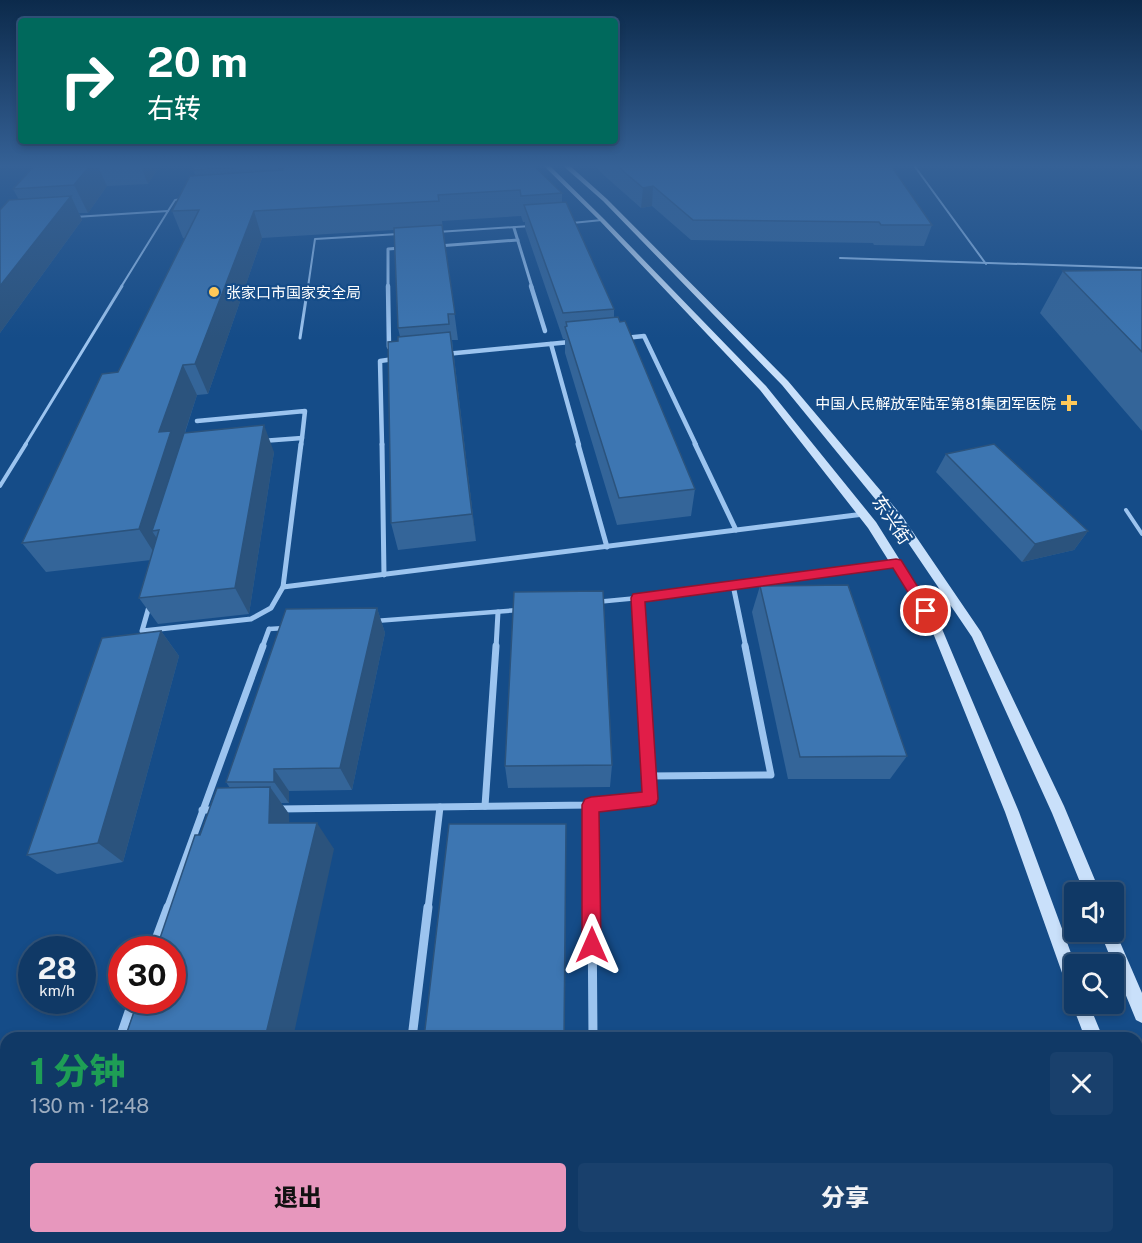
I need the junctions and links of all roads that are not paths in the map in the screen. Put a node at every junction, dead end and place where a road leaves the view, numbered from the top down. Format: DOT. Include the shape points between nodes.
graph roads {
  1 [pos="161,222"];
  2 [pos="582,222"];
  3 [pos="604,222"];
  4 [pos="627,222"];
  5 [pos="955,222"];
  6 [pos="562,224"];
  7 [pos="533,226"];
  8 [pos="514,228"];
  9 [pos="436,232"];
  10 [pos="403,234"];
  11 [pos="518,240"];
  12 [pos="435,246"];
  13 [pos="411,248"];
  14 [pos="840,258"];
  15 [pos="986,264"];
  16 [pos="1142,268"];
  17 [pos="545,331"];
  18 [pos="300,338"];
  19 [pos="621,338"];
  20 [pos="575,342"];
  21 [pos="551,344"];
  22 [pos="389,346"];
  23 [pos="437,355"];
  24 [pos="403,358"];
  25 [pos="197,421"];
  26 [pos="302,438"];
  27 [pos="255,442"];
  28 [pos="0,486"];
  29 [pos="1126,510"];
  30 [pos="864,514"];
  31 [pos="736,530"];
  32 [pos="1142,534"];
  33 [pos="608,548"];
  34 [pos="896,563"];
  35 [pos="384,575"];
  36 [pos="733,585"];
  37 [pos="283,587"];
  38 [pos="151,598"];
  39 [pos="638,598"];
  40 [pos="591,603"];
  41 [pos="522,609"];
  42 [pos="498,612"];
  43 [pos="372,621"];
  44 [pos="292,627"];
  45 [pos="269,629"];
  46 [pos="649,776"];
  47 [pos="591,805"];
  48 [pos="484,806"];
  49 [pos="440,807"];
  50 [pos="273,809"];
  51 [pos="202,810"];
  52 [pos="226,810"];
  53 [pos="1088,882"];
  54 [pos="157,936"];
  55 [pos="1112,942"];
  56 [pos="1064,956"];
  57 [pos="128,1014"];
  58 [pos="1085,1014"];
  59 [pos="1142,1014"];
  60 [pos="122,1032"];
  61 [pos="413,1032"];
  62 [pos="593,1032"];
  63 [pos="1092,1032"];
  1 -- 28 [label="lane"];
  2 -- 6 [label="lane"];
  3 -- 30 [label="main road, 东兴街" via="763,388"];
  4 -- 53 [label="main road, 东兴街" via="785,383 898,519 977,635"];
  5 -- 15 [label="lane"];
  7 -- 8 [label="lane"];
  8 -- 9 [label="lane"];
  8 -- 11 [label="street"];
  10 -- 18 [label="lane" via="315,240"];
  11 -- 12 [label="street"];
  11 -- 17 [label="street"];
  13 -- 22 [label="street" via="387,249"];
  14 -- 15 [label="lane"];
  15 -- 16 [label="lane"];
  19 -- 31 [label="street" via="644,336"];
  20 -- 21 [label="street"];
  21 -- 23 [label="street"];
  21 -- 33 [label="street"];
  24 -- 35 [label="street" via="381,361"];
  25 -- 26 [label="street" via="305,411"];
  26 -- 27 [label="street"];
  26 -- 37 [label="street"];
  29 -- 32 [label="lane"];
  30 -- 31 [label="street"];
  30 -- 34 [label="main road, 东兴街"];
  31 -- 33 [label="street"];
  33 -- 35 [label="street"];
  34 -- 36 [label="street"];
  34 -- 56 [label="main road, 东兴街" via="936,627 1012,812"];
  35 -- 37 [label="street"];
  36 -- 39 [label="street"];
  36 -- 46 [label="street" via="771,775"];
  37 -- 38 [label="street" via="277,603 251,619 142,631"];
  39 -- 40 [label="street"];
  39 -- 46 [label="street"];
  41 -- 42 [label="street"];
  42 -- 43 [label="street"];
  42 -- 48 [label="street"];
  44 -- 45 [label="street"];
  45 -- 51 [label="street"];
  46 -- 47 [label="street" via="650,799"];
  47 -- 48 [label="street"];
  47 -- 62 [label="street"];
  48 -- 49 [label="street"];
  49 -- 50 [label="street"];
  49 -- 61 [label="street"];
  51 -- 52 [label="street"];
  51 -- 54 [label="street"];
  55 -- 59 [label="main road"];
  57 -- 60 [label="street"];
  58 -- 63 [label="main road"];
}
